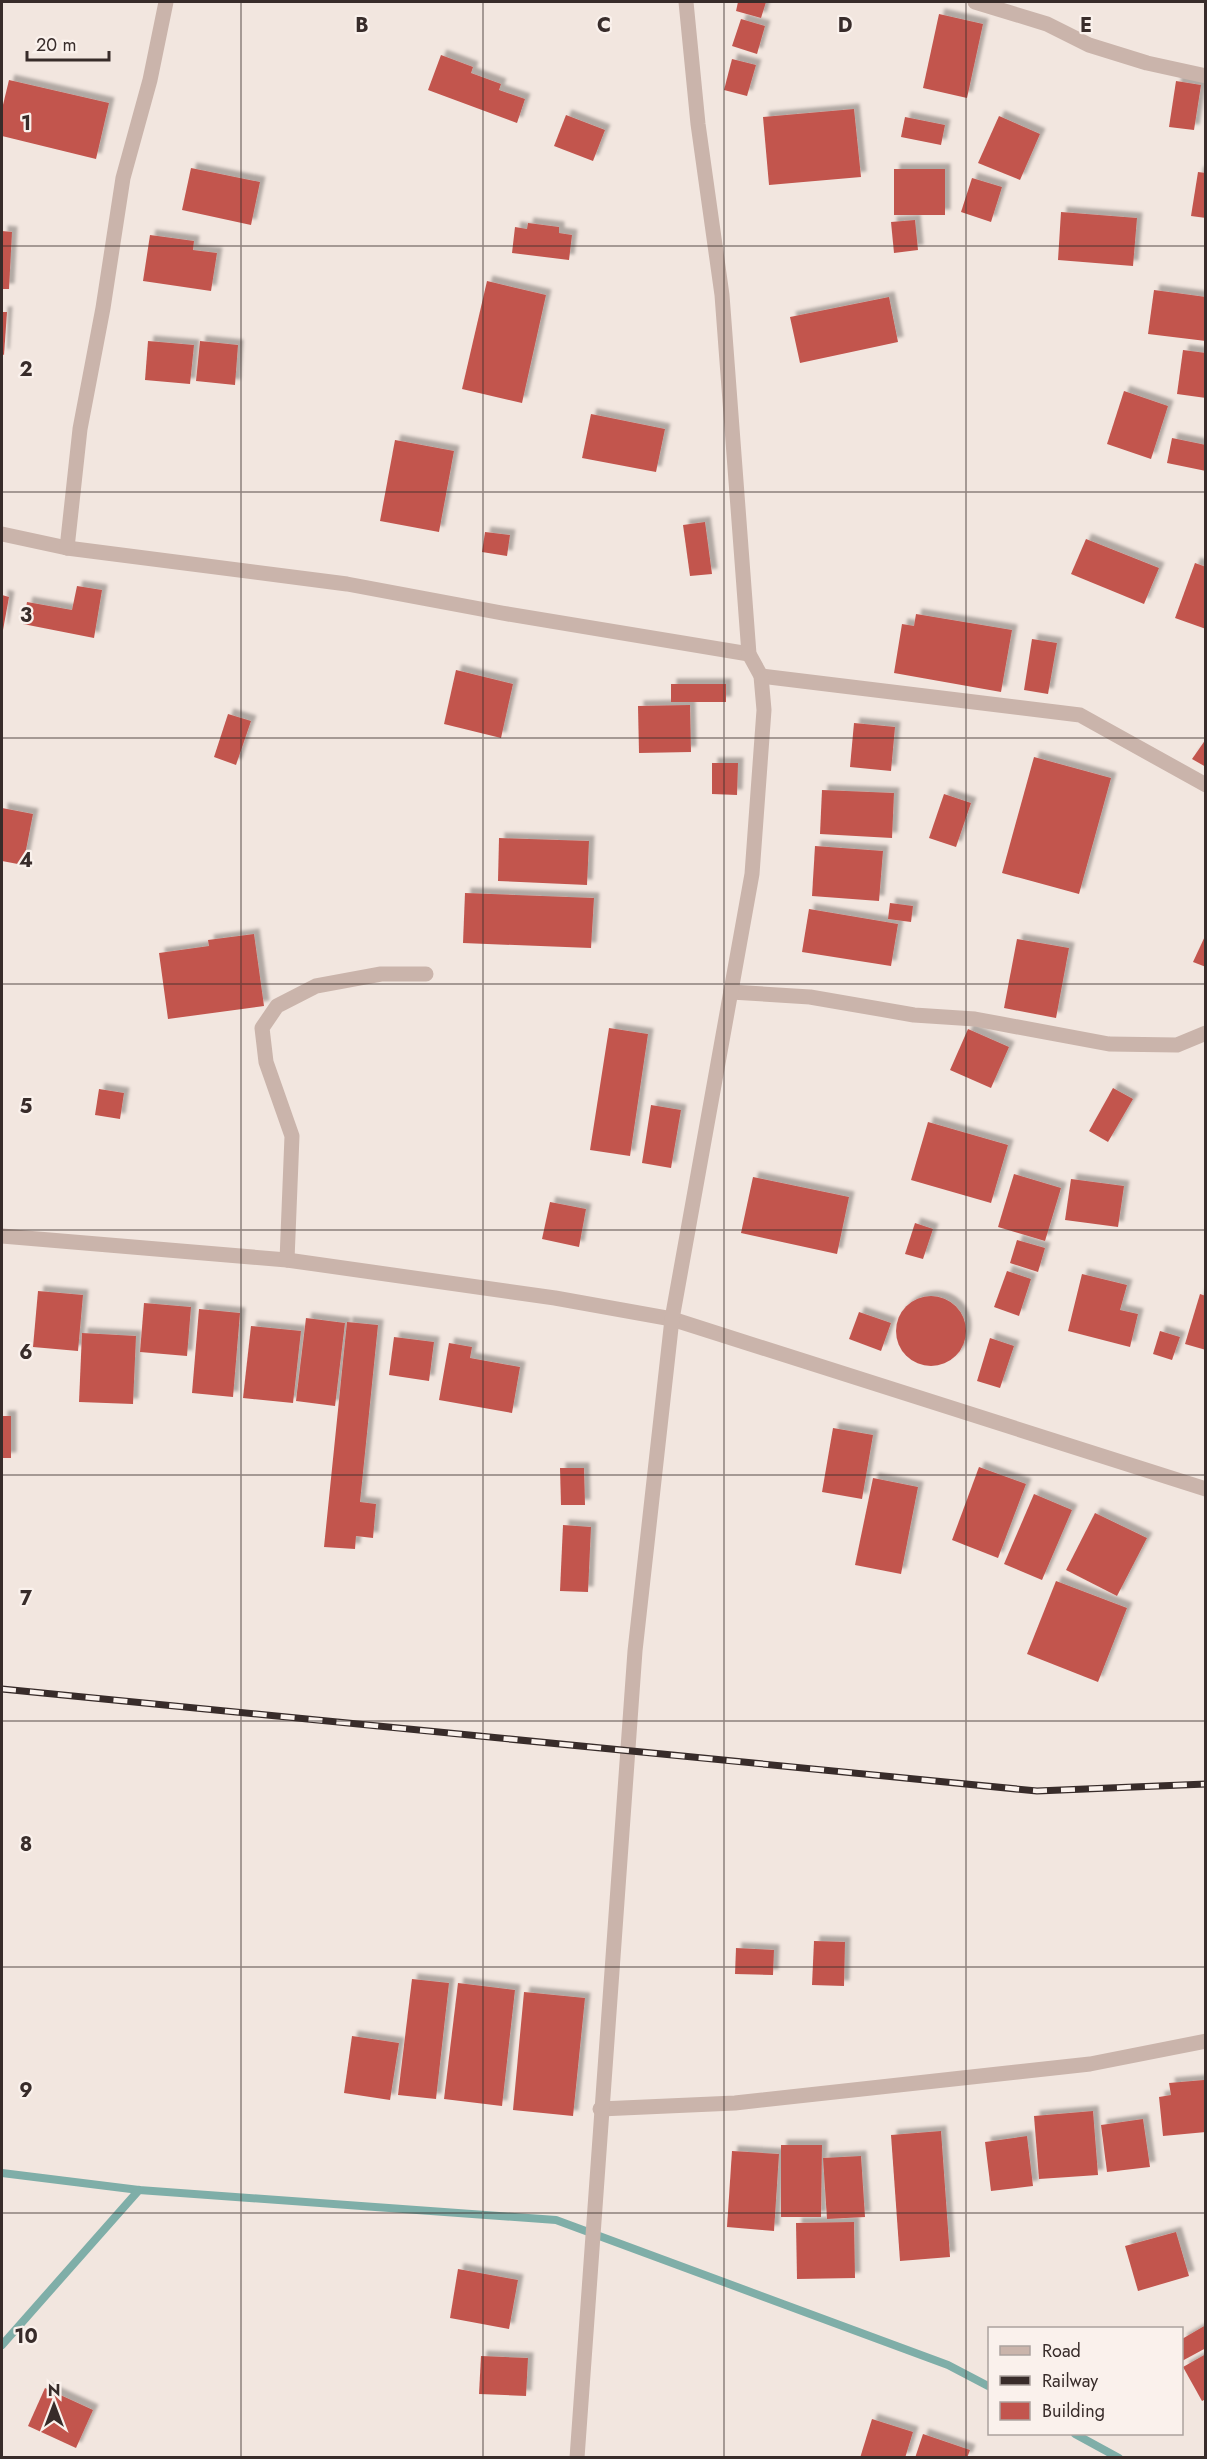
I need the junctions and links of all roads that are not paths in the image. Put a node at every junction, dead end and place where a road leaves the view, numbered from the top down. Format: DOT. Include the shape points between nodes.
graph roads {
  1 [pos="166,2"];
  2 [pos="686,2"];
  3 [pos="975,2"];
  4 [pos="1206,76"];
  5 [pos="2,534"];
  6 [pos="68,548"];
  7 [pos="749,654"];
  8 [pos="761,676"];
  9 [pos="1206,784"];
  10 [pos="426,974"];
  11 [pos="731,992"];
  12 [pos="1206,1033"];
  13 [pos="2,1236"];
  14 [pos="286,1260"];
  15 [pos="672,1319"];
  16 [pos="1206,1489"];
  17 [pos="1206,2041"];
  18 [pos="600,2109"];
  19 [pos="577,2457"];
  1 -- 6 [label="street" via="150,81 123,178 80,429"];
  2 -- 7 [label="street" via="722,295"];
  3 -- 4 [label="street" via="1047,24 1089,45"];
  5 -- 6 [label="street"];
  6 -- 7 [label="street" via="347,585"];
  7 -- 8 [label="street"];
  8 -- 9 [label="street" via="1080,715"];
  8 -- 11 [label="street" via="764,710 752,874"];
  10 -- 14 [label="street" via="381,974 316,986 277,1006 262,1028 266,1062 292,1136"];
  11 -- 12 [label="street" via="810,997 914,1015 975,1019 1109,1044 1177,1045"];
  11 -- 15 [label="street"];
  13 -- 14 [label="street"];
  14 -- 15 [label="street" via="555,1298"];
  15 -- 16 [label="street"];
  15 -- 18 [label="street" via="635,1651"];
  17 -- 18 [label="street" via="1090,2064 735,2103"];
  18 -- 19 [label="street"];
}
